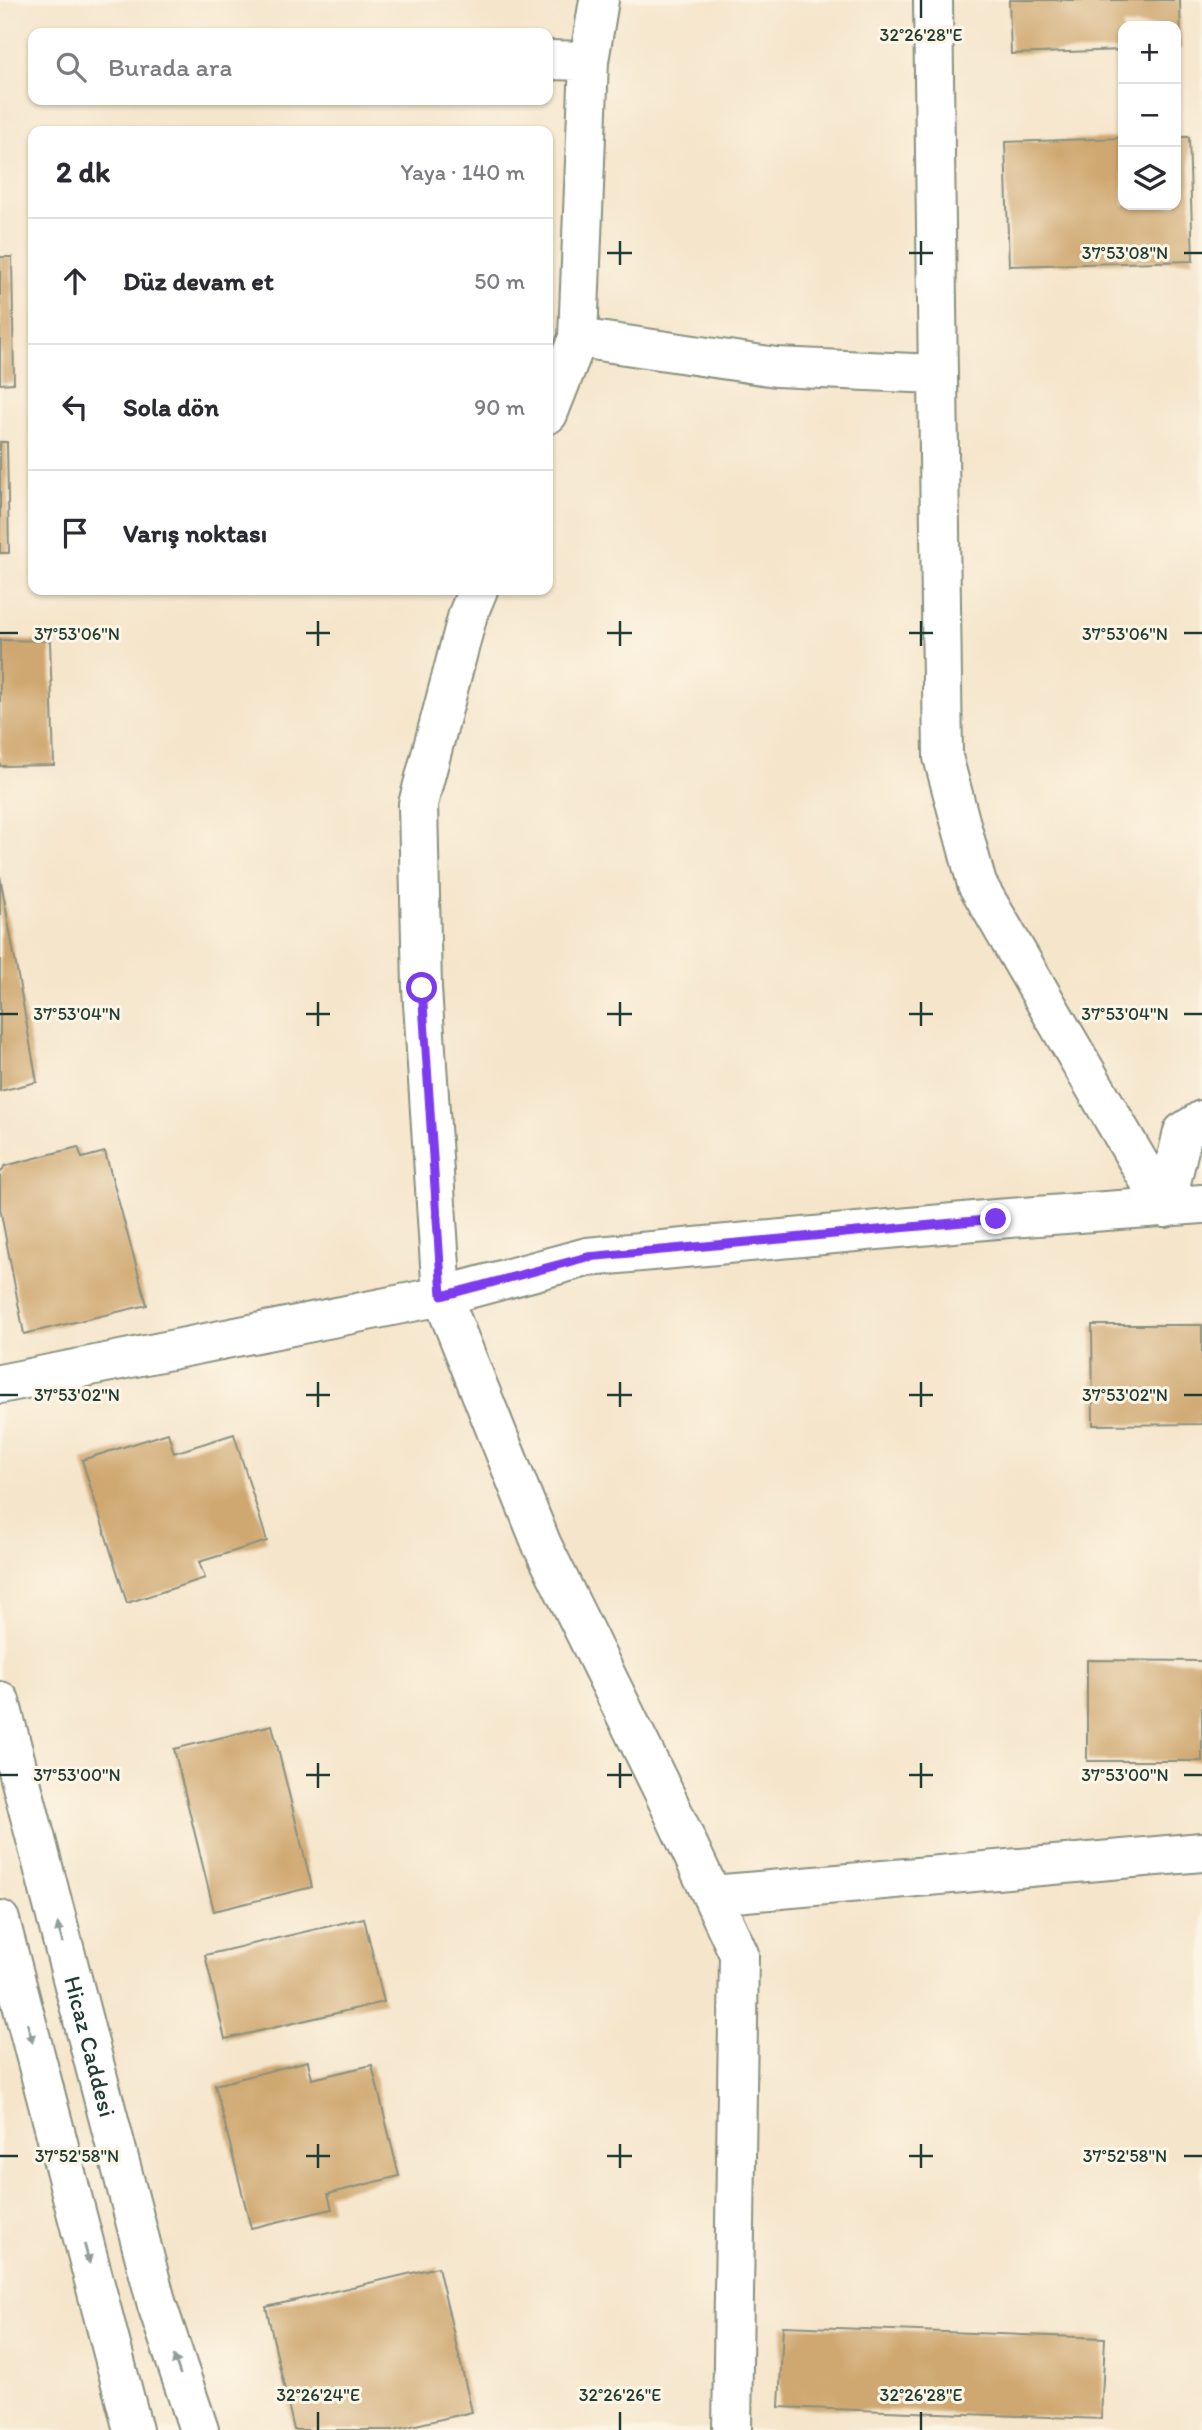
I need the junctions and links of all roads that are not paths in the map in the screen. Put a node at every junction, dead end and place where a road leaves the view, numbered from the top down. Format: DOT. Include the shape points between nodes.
graph roads {
  1 [pos="599,0"];
  2 [pos="933,0"];
  3 [pos="553,60"];
  4 [pos="589,61"];
  5 [pos="579,338"];
  6 [pos="936,374"];
  7 [pos="553,403"];
  8 [pos="476,595"];
  9 [pos="1202,1120"];
  10 [pos="1184,1206"];
  11 [pos="442,1296"];
  12 [pos="0,1384"];
  13 [pos="0,1701"];
  14 [pos="1202,1852"];
  15 [pos="712,1895"];
  16 [pos="0,1920"];
  17 [pos="133,2430"];
  18 [pos="199,2430"];
  19 [pos="732,2430"];
  1 -- 4 [label="street"];
  2 -- 6 [label="street"];
  3 -- 4 [label="street"];
  4 -- 5 [label="street"];
  5 -- 6 [label="street" via="776,367"];
  5 -- 7 [label="street"];
  6 -- 10 [label="street" via="943,757 976,884"];
  8 -- 11 [label="street" via="418,804 422,988"];
  9 -- 10 [label="street" via="1183,1132"];
  10 -- 11 [label="street" via="587,1257"];
  11 -- 12 [label="street"];
  11 -- 15 [label="street" via="542,1545"];
  18 -- 13 [label="street, Hicaz Caddesi, one-way" via="157,2305"];
  14 -- 15 [label="street"];
  15 -- 19 [label="street" via="739,1954"];
  16 -- 17 [label="street, one-way"];
}
